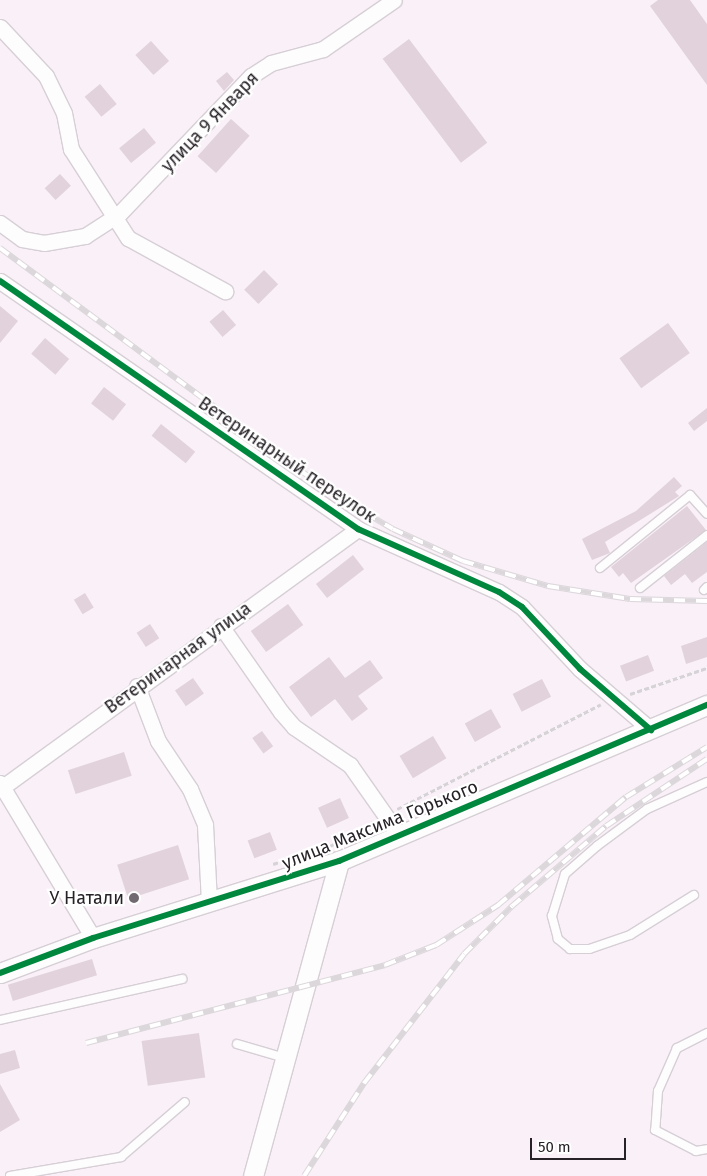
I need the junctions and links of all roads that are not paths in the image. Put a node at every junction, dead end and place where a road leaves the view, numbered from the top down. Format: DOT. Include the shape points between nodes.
graph roads {
  1 [pos="394,0"];
  2 [pos="0,27"];
  3 [pos="114,218"];
  4 [pos="0,222"];
  5 [pos="0,281"];
  6 [pos="225,291"];
  7 [pos="707,514"];
  8 [pos="358,528"];
  9 [pos="707,535"];
  10 [pos="600,568"];
  11 [pos="640,588"];
  12 [pos="221,626"];
  13 [pos="137,686"];
  14 [pos="707,706"];
  15 [pos="651,730"];
  16 [pos="707,782"];
  17 [pos="1,786"];
  18 [pos="399,835"];
  19 [pos="339,861"];
  20 [pos="694,894"];
  21 [pos="209,901"];
  22 [pos="93,938"];
  23 [pos="0,973"];
  24 [pos="182,979"];
  25 [pos="0,1020"];
  26 [pos="707,1033"];
  27 [pos="237,1044"];
  28 [pos="286,1058"];
  29 [pos="185,1102"];
  30 [pos="707,1149"];
  31 [pos="10,1176"];
  32 [pos="253,1176"];
  1 -- 3 [label="street, улица 9 Января" via="323,49 271,63 251,76"];
  2 -- 3 [label="street" via="46,76 64,113 70,149"];
  3 -- 4 [label="street, улица 9 Января" via="85,236 44,242 22,239"];
  3 -- 6 [label="street" via="128,238"];
  5 -- 8 [label="street, Ветеринарный переулок"];
  7 -- 10 [label="lane" via="690,495"];
  8 -- 12 [label="street, Ветеринарная улица"];
  8 -- 15 [label="street, Ветеринарный переулок" via="499,592 522,607 614,699"];
  9 -- 11 [label="lane"];
  12 -- 13 [label="street, Ветеринарная улица"];
  12 -- 18 [label="street" via="281,712 294,727 350,765"];
  13 -- 17 [label="street, Ветеринарная улица"];
  13 -- 21 [label="street" via="158,742 190,789 205,825"];
  14 -- 15 [label="street, улица Максима Горького"];
  15 -- 18 [label="street, улица Максима Горького"];
  16 -- 20 [label="lane" via="647,809 597,846 566,874 552,916 558,939 570,949 589,949 630,935"];
  17 -- 22 [label="street"];
  18 -- 19 [label="street, улица Максима Горького"];
  19 -- 21 [label="street, улица Максима Горького"];
  19 -- 28 [label="street"];
  21 -- 22 [label="street, улица Максима Горького"];
  22 -- 23 [label="street, улица Максима Горького"];
  24 -- 25 [label="lane"];
  26 -- 30 [label="lane" via="677,1048 658,1091 655,1130 696,1151"];
  27 -- 28 [label="lane"];
  28 -- 32 [label="street"];
  29 -- 31 [label="lane" via="121,1157"];
}
